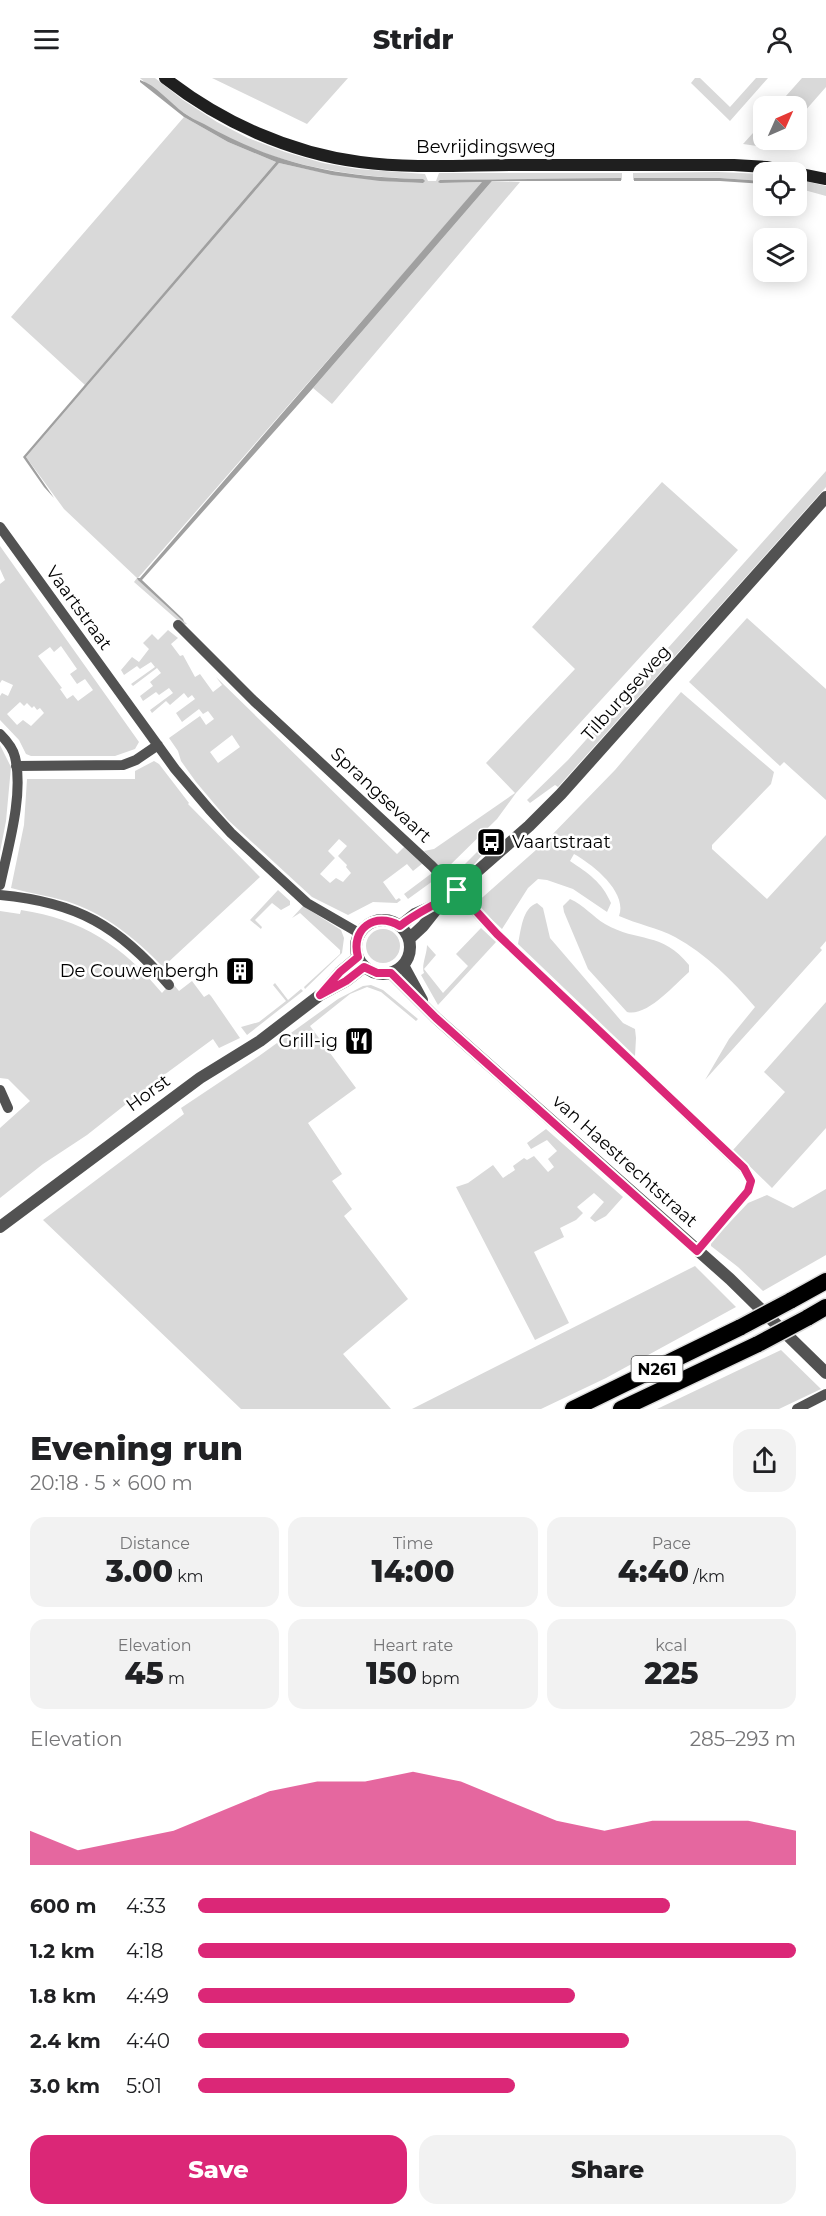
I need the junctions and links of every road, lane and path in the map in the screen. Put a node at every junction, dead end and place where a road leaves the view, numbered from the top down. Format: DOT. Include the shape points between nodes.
graph roads {
  1 [pos="165,78"];
  2 [pos="826,179"];
  3 [pos="826,497"];
  4 [pos="0,527"];
  5 [pos="178,626"];
  6 [pos="0,734"];
  7 [pos="158,745"];
  8 [pos="16,766"];
  9 [pos="0,885"];
  10 [pos="457,890"];
  11 [pos="0,894"];
  12 [pos="442,902"];
  13 [pos="400,926"];
  14 [pos="359,933"];
  15 [pos="409,939"];
  16 [pos="361,962"];
  17 [pos="403,965"];
  18 [pos="391,973"];
  19 [pos="169,985"];
  20 [pos="424,1004"];
  21 [pos="0,1090"];
  22 [pos="8,1108"];
  23 [pos="0,1227"];
  24 [pos="697,1251"];
  25 [pos="825,1282"];
  26 [pos="826,1307"];
  27 [pos="826,1372"];
  28 [pos="826,1394"];
  29 [pos="573,1409"];
  30 [pos="621,1409"];
  31 [pos="797,1409"];
  1 -- 2 [label="main road, Bevrijdingsweg" via="241,126 327,157 417,166 734,165"];
  3 -- 10 [label="street, Tilburgseweg" via="561,794"];
  4 -- 7 [label="street, Vaartstraat"];
  5 -- 10 [label="street, Sprangsevaart"];
  6 -- 8 [label="street" via="11,747"];
  7 -- 8 [label="street" via="123,765"];
  7 -- 14 [label="street, Vaartstraat" via="201,801 248,849 308,903"];
  8 -- 9 [label="street" via="15,812"];
  10 -- 12 [label="street, Tilburgseweg"];
  10 -- 24 [label="street, Sprangsevaart" via="497,934 744,1168 751,1181 748,1191"];
  11 -- 19 [label="street" via="51,902 105,925 146,958"];
  12 -- 13 [label="street, Tilburgseweg"];
  12 -- 15 [label="street, Tilburgseweg"];
  13 -- 14 [label="street" via="378,920"];
  13 -- 15 [label="street"];
  14 -- 16 [label="street" via="356,945"];
  15 -- 17 [label="street" via="408,957"];
  16 -- 18 [label="street" via="377,973"];
  16 -- 23 [label="street, Horst" via="346,981 200,1077"];
  17 -- 18 [label="street"];
  17 -- 20 [label="street, van Haestrechtstraat"];
  18 -- 20 [label="street, van Haestrechtstraat"];
  20 -- 24 [label="street, van Haestrechtstraat"];
  21 -- 22 [label="street"];
  24 -- 27 [label="street, van Haestrechtstraat"];
  25 -- 29 [label="highway, N261, bridge" via="741,1328"];
  26 -- 30 [label="highway, N261, bridge"];
  28 -- 31 [label="street"];
}
